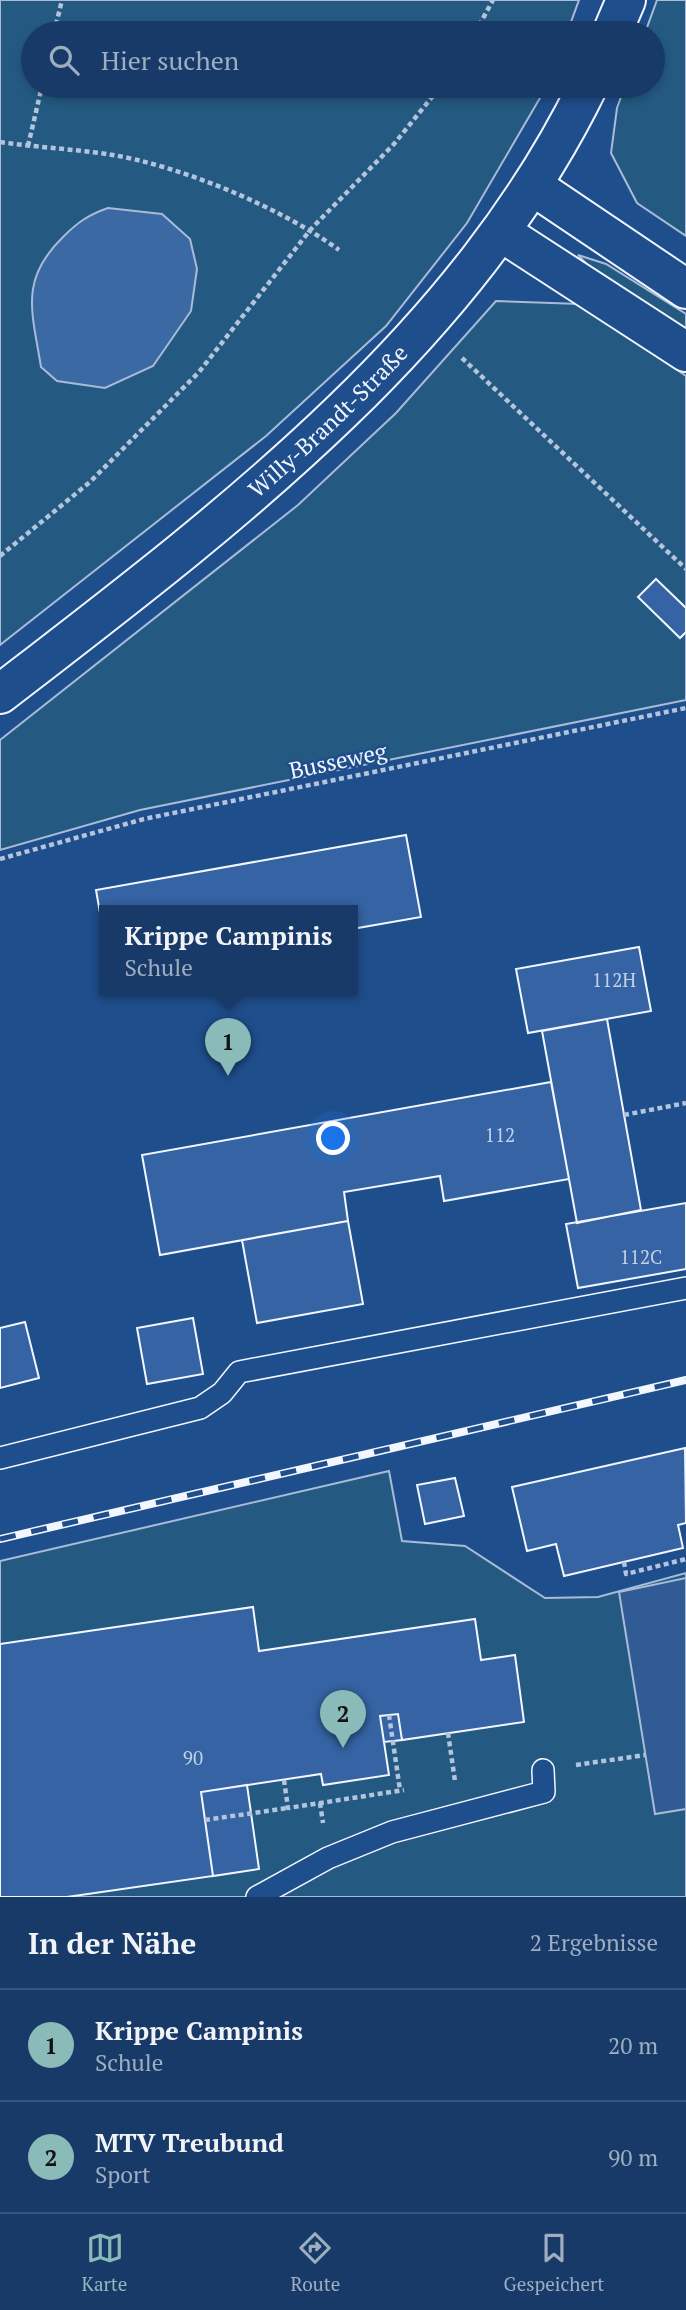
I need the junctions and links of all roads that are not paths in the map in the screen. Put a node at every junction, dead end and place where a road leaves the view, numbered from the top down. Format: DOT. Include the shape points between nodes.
graph roads {
  1 [pos="626,0"];
  2 [pos="617,21"];
  3 [pos="581,98"];
  4 [pos="533,186"];
  5 [pos="501,232"];
  6 [pos="686,289"];
  7 [pos="686,352"];
  8 [pos="0,694"];
  9 [pos="686,1288"];
  10 [pos="0,1458"];
  11 [pos="543,1770"];
  12 [pos="257,1897"];
  1 -- 2 [label="main road"];
  3 -- 4 [label="main road, Willy-Brandt-Straße"];
  4 -- 5 [label="main road, Willy-Brandt-Straße"];
  4 -- 6 [label="main road"];
  5 -- 7 [label="main road"];
  5 -- 8 [label="main road, Willy-Brandt-Straße" via="370,384 278,471"];
  9 -- 10 [label="lane" via="239,1372 222,1393 200,1408"];
  11 -- 12 [label="lane" via="544,1792 392,1832 328,1858"];
}
